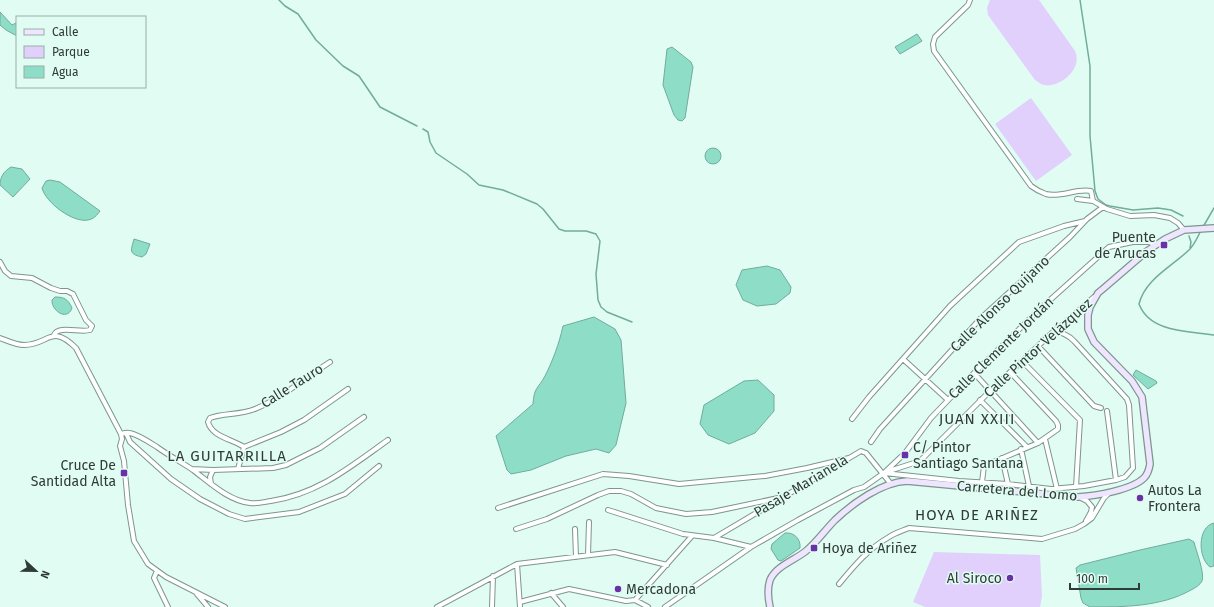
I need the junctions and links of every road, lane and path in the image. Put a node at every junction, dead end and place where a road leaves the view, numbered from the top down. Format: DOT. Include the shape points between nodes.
graph roads {
  1 [pos="970,0"];
  2 [pos="1077,199"];
  3 [pos="1093,201"];
  4 [pos="1103,207"];
  5 [pos="1085,221"];
  6 [pos="1214,228"];
  7 [pos="1184,230"];
  8 [pos="1155,244"];
  9 [pos="0,262"];
  10 [pos="1098,294"];
  11 [pos="1054,331"];
  12 [pos="54,336"];
  13 [pos="0,338"];
  14 [pos="1038,346"];
  15 [pos="903,359"];
  16 [pos="1022,361"];
  17 [pos="330,362"];
  18 [pos="1010,372"];
  19 [pos="974,373"];
  20 [pos="926,379"];
  21 [pos="348,389"];
  22 [pos="990,391"];
  23 [pos="948,400"];
  24 [pos="980,400"];
  25 [pos="1101,408"];
  26 [pos="1107,411"];
  27 [pos="364,417"];
  28 [pos="852,419"];
  29 [pos="124,433"];
  30 [pos="1045,439"];
  31 [pos="388,440"];
  32 [pos="870,442"];
  33 [pos="1038,443"];
  34 [pos="244,447"];
  35 [pos="1027,448"];
  36 [pos="1022,449"];
  37 [pos="849,458"];
  38 [pos="1002,458"];
  39 [pos="379,466"];
  40 [pos="192,469"];
  41 [pos="238,469"];
  42 [pos="213,470"];
  43 [pos="884,473"];
  44 [pos="1116,480"];
  45 [pos="872,482"];
  46 [pos="982,482"];
  47 [pos="211,484"];
  48 [pos="891,484"];
  49 [pos="1008,484"];
  50 [pos="1029,486"];
  51 [pos="864,487"];
  52 [pos="1076,487"];
  53 [pos="1057,489"];
  54 [pos="878,490"];
  55 [pos="1112,491"];
  56 [pos="869,494"];
  57 [pos="783,497"];
  58 [pos="1078,497"];
  59 [pos="498,508"];
  60 [pos="608,510"];
  61 [pos="589,522"];
  62 [pos="1084,524"];
  63 [pos="516,529"];
  64 [pos="575,529"];
  65 [pos="692,536"];
  66 [pos="714,538"];
  67 [pos="751,546"];
  68 [pos="588,555"];
  69 [pos="576,557"];
  70 [pos="517,564"];
  71 [pos="667,565"];
  72 [pos="157,570"];
  73 [pos="493,576"];
  74 [pos="839,584"];
  75 [pos="195,593"];
  76 [pos="551,594"];
  77 [pos="635,600"];
  78 [pos="520,602"];
  79 [pos="168,607"];
  80 [pos="208,607"];
  81 [pos="225,607"];
  82 [pos="438,607"];
  83 [pos="492,607"];
  84 [pos="520,607"];
  85 [pos="563,607"];
  86 [pos="648,607"];
  87 [pos="666,607"];
  88 [pos="770,607"];
  1 -- 3 [label="street" via="935,37 934,51 1031,186 1046,194 1091,191"];
  2 -- 3 [label="street"];
  3 -- 4 [label="street"];
  4 -- 5 [label="street, Calle Alonso Quijano"];
  4 -- 7 [label="street" via="1130,216 1154,215 1170,218"];
  5 -- 15 [label="street" via="1019,242 950,306"];
  5 -- 20 [label="street, Calle Alonso Quijano" via="980,319"];
  6 -- 7 [label="main road, Carretera del Lomo"];
  7 -- 8 [label="main road, Carretera del Lomo"];
  8 -- 10 [label="main road, Carretera del Lomo"];
  8 -- 19 [label="street, Calle Clemente Jordán" via="1133,242 1109,247"];
  9 -- 12 [label="street" via="11,276 32,278 52,288 73,294 86,320 92,326 90,330 85,331 59,330"];
  10 -- 11 [label="street, Calle Pintor Velázquez"];
  10 -- 55 [label="main road, Carretera del Lomo" via="1090,307 1088,329 1094,342 1132,381 1142,397 1150,464 1148,474 1139,482"];
  11 -- 14 [label="street, Calle Pintor Velázquez"];
  11 -- 44 [label="street" via="1059,331 1074,341 1127,399 1133,468 1125,478"];
  12 -- 13 [label="street" via="26,345"];
  12 -- 29 [label="street" via="69,341 76,348"];
  14 -- 16 [label="street, Calle Pintor Velázquez"];
  14 -- 25 [label="street" via="1094,406"];
  15 -- 20 [label="street"];
  15 -- 28 [label="street"];
  16 -- 18 [label="street, Calle Pintor Velázquez"];
  16 -- 52 [label="street" via="1080,420"];
  17 -- 34 [label="street, Calle Tauro" via="283,395 254,409 210,418 209,427 220,436"];
  18 -- 22 [label="street, Calle Pintor Velázquez"];
  18 -- 30 [label="street" via="1056,421 1058,429"];
  19 -- 22 [label="street"];
  19 -- 23 [label="street, Calle Clemente Jordán"];
  20 -- 23 [label="street"];
  20 -- 32 [label="street, Calle Alonso Quijano"];
  21 -- 34 [label="street" via="304,420"];
  22 -- 24 [label="street, Calle Pintor Velázquez"];
  22 -- 33 [label="street"];
  23 -- 43 [label="street, Calle Clemente Jordán"];
  24 -- 35 [label="street"];
  24 -- 43 [label="street, Calle Pintor Velázquez" via="922,459"];
  26 -- 44 [label="street"];
  27 -- 41 [label="street" via="320,448 286,465"];
  29 -- 39 [label="street" via="130,442 171,479 200,499 245,519 299,512 345,494"];
  29 -- 40 [label="street" via="132,433 144,439"];
  29 -- 72 [label="street" via="120,446 134,541 148,564"];
  30 -- 33 [label="street"];
  30 -- 53 [label="street"];
  31 -- 47 [label="street" via="339,476 296,496 256,504 234,498"];
  33 -- 35 [label="street"];
  34 -- 41 [label="street"];
  35 -- 36 [label="street"];
  36 -- 38 [label="street"];
  36 -- 50 [label="street"];
  37 -- 43 [label="street, Pasaje Marianela" via="862,451"];
  37 -- 57 [label="street, Pasaje Marianela"];
  37 -- 59 [label="street" via="765,476 679,484 603,474"];
  38 -- 46 [label="street" via="984,466"];
  38 -- 49 [label="street"];
  40 -- 42 [label="street"];
  40 -- 47 [label="street"];
  41 -- 42 [label="street"];
  42 -- 47 [label="street"];
  43 -- 45 [label="street, Calle Clemente Jordán"];
  43 -- 46 [label="street"];
  43 -- 48 [label="street"];
  44 -- 52 [label="street"];
  45 -- 51 [label="street, Calle Clemente Jordán"];
  45 -- 54 [label="street"];
  46 -- 49 [label="street"];
  48 -- 54 [label="main road, Carretera del Lomo"];
  48 -- 58 [label="main road, Carretera del Lomo" via="907,481"];
  49 -- 50 [label="street"];
  50 -- 53 [label="street"];
  51 -- 56 [label="street"];
  51 -- 67 [label="street, Calle Clemente Jordán"];
  52 -- 53 [label="street"];
  54 -- 56 [label="main road, Carretera del Lomo"];
  55 -- 58 [label="main road, Carretera del Lomo"];
  55 -- 62 [label="street" via="1104,498 1092,518"];
  56 -- 88 [label="main road, Carretera del Lomo" via="834,520 800,556 776,572 770,580"];
  57 -- 63 [label="street" via="712,512 686,514 656,508 621,491 609,491 547,519"];
  57 -- 66 [label="street, Pasaje Marianela"];
  58 -- 62 [label="street" via="1092,507"];
  60 -- 65 [label="street"];
  61 -- 68 [label="street"];
  62 -- 74 [label="street" via="1042,539 909,528 874,546"];
  64 -- 69 [label="street"];
  65 -- 66 [label="street"];
  65 -- 71 [label="street"];
  66 -- 67 [label="street"];
  67 -- 87 [label="street, Calle Clemente Jordán"];
  68 -- 69 [label="street"];
  68 -- 71 [label="street" via="615,552"];
  69 -- 70 [label="street"];
  70 -- 73 [label="street"];
  70 -- 78 [label="street"];
  71 -- 77 [label="street"];
  72 -- 75 [label="street"];
  72 -- 79 [label="street" via="154,578"];
  73 -- 82 [label="street"];
  73 -- 83 [label="street"];
  75 -- 80 [label="street"];
  75 -- 81 [label="street"];
  76 -- 77 [label="street" via="569,589 626,601"];
  76 -- 78 [label="street"];
  76 -- 85 [label="street"];
  77 -- 86 [label="street"];
  78 -- 84 [label="street"];
}
